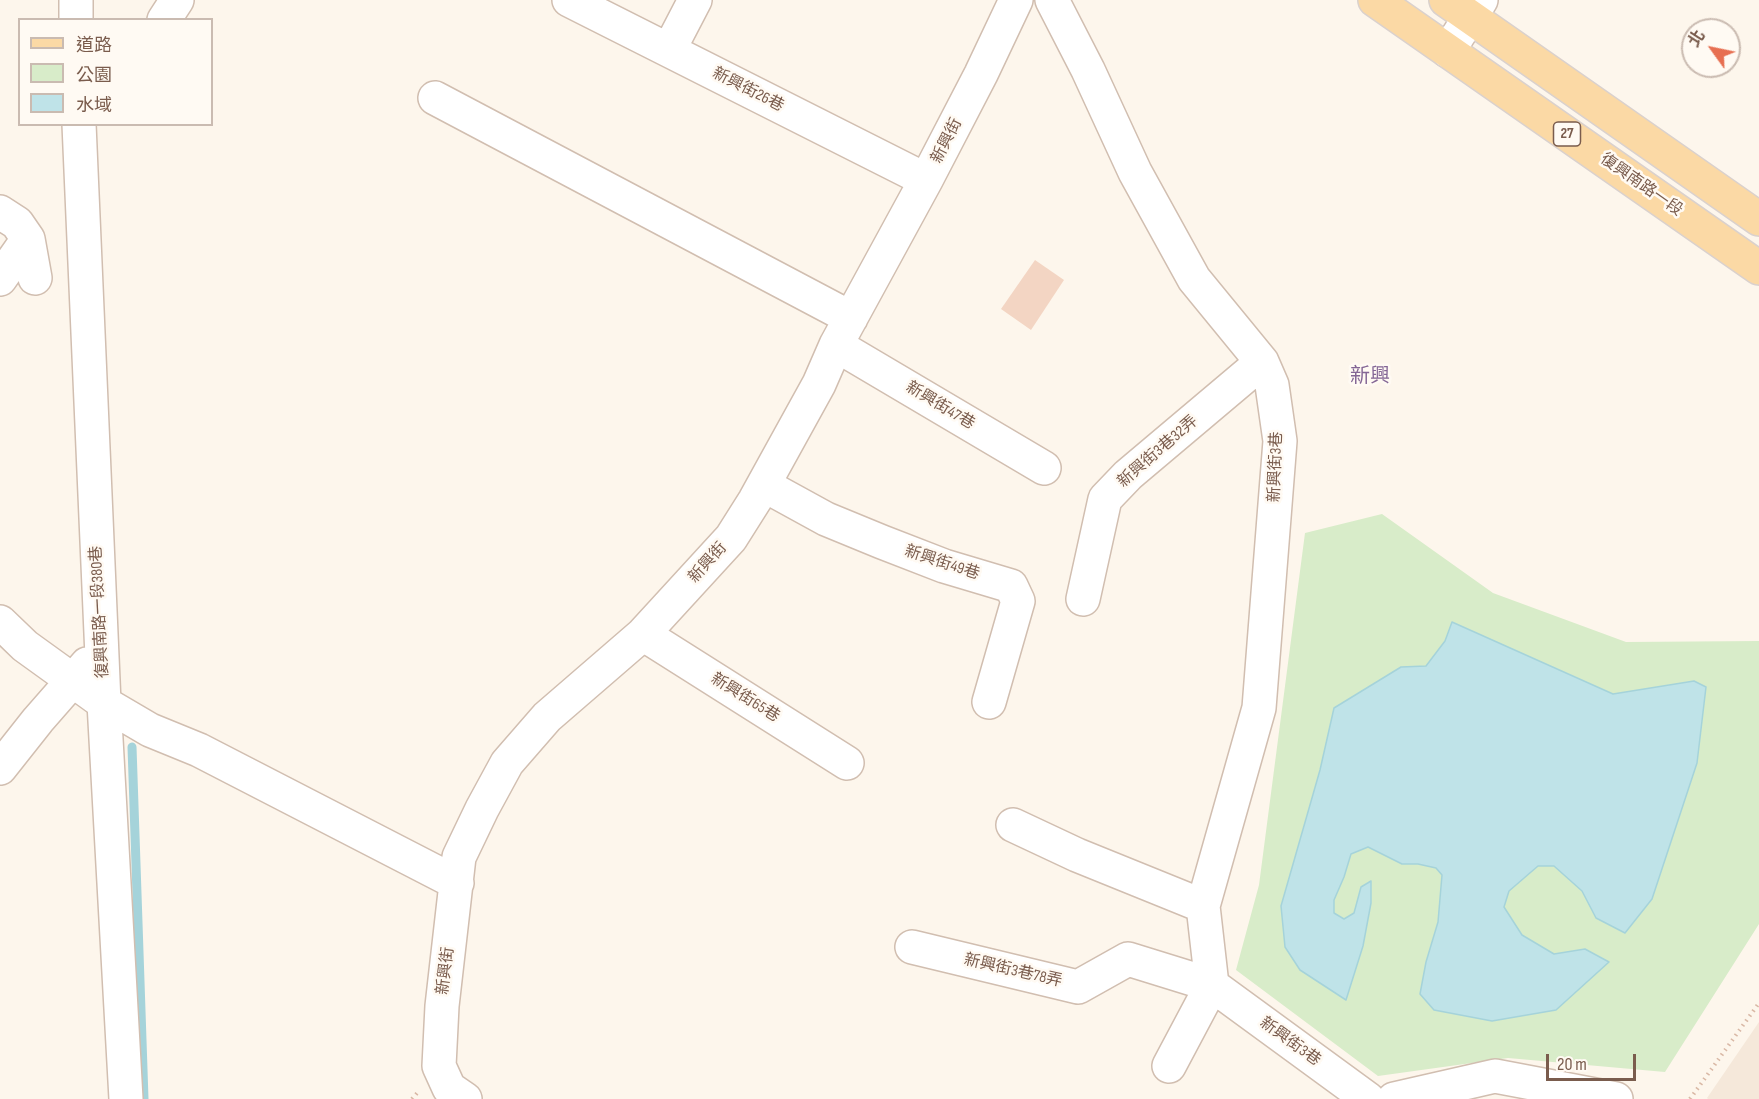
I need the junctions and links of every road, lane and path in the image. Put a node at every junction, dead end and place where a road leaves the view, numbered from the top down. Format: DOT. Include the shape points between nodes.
graph roads {
  1 [pos="76,0"];
  2 [pos="177,0"];
  3 [pos="569,0"];
  4 [pos="695,0"];
  5 [pos="1016,0"];
  6 [pos="1052,0"];
  7 [pos="1375,0"];
  8 [pos="1466,6"];
  9 [pos="76,18"];
  10 [pos="165,18"];
  11 [pos="669,50"];
  12 [pos="1449,51"];
  13 [pos="435,98"];
  14 [pos="82,129"];
  15 [pos="926,180"];
  16 [pos="0,212"];
  17 [pos="1759,219"];
  18 [pos="28,239"];
  19 [pos="1759,268"];
  20 [pos="35,278"];
  21 [pos="0,279"];
  22 [pos="843,331"];
  23 [pos="1262,363"];
  24 [pos="1044,468"];
  25 [pos="764,484"];
  26 [pos="1083,599"];
  27 [pos="0,622"];
  28 [pos="644,634"];
  29 [pos="102,649"];
  30 [pos="72,680"];
  31 [pos="989,702"];
  32 [pos="104,703"];
  33 [pos="847,763"];
  34 [pos="0,768"];
  35 [pos="1013,825"];
  36 [pos="457,883"];
  37 [pos="1203,906"];
  38 [pos="912,947"];
  39 [pos="1212,986"];
  40 [pos="1759,1003"];
  41 [pos="1169,1066"];
  42 [pos="126,1099"];
  43 [pos="465,1099"];
  44 [pos="1368,1099"];
  45 [pos="1394,1099"];
  46 [pos="1616,1099"];
  47 [pos="1690,1099"];
  1 -- 9 [label="street"];
  2 -- 10 [label="street"];
  3 -- 11 [label="street, 新興街26巷"];
  4 -- 11 [label="street"];
  5 -- 15 [label="street, 新興街"];
  6 -- 23 [label="street, 新興街3巷" via="1135,172 1194,279"];
  7 -- 12 [label="main road, 復興南路一段 / 27"];
  8 -- 12 [label="street"];
  8 -- 17 [label="main road, 27"];
  11 -- 15 [label="street, 新興街26巷"];
  12 -- 19 [label="main road, 復興南路一段 / 27"];
  13 -- 22 [label="street, 新興街47巷"];
  14 -- 29 [label="street, 復興南路一段380巷"];
  15 -- 22 [label="street, 新興街"];
  16 -- 18 [label="street" via="17,223"];
  18 -- 20 [label="street"];
  18 -- 21 [label="street"];
  22 -- 24 [label="street, 新興街47巷"];
  22 -- 25 [label="street, 新興街"];
  23 -- 26 [label="street, 新興街3巷32弄" via="1128,475 1105,499"];
  23 -- 37 [label="street, 新興街3巷" via="1272,385 1280,441 1259,708"];
  25 -- 28 [label="street, 新興街" via="731,538"];
  25 -- 31 [label="street, 新興街49巷" via="826,519 882,542 944,566 1011,585 1018,601"];
  27 -- 30 [label="street" via="25,646"];
  28 -- 33 [label="street, 新興街65巷"];
  28 -- 36 [label="street, 新興街" via="547,717 507,763 459,857"];
  29 -- 30 [label="street"];
  29 -- 32 [label="street, 復興南路一段380巷"];
  30 -- 32 [label="street"];
  30 -- 34 [label="street"];
  32 -- 36 [label="street" via="150,730 199,750"];
  32 -- 42 [label="street, 復興南路一段380巷"];
  35 -- 37 [label="street"];
  36 -- 43 [label="street, 新興街" via="439,1066 449,1088"];
  37 -- 39 [label="street, 新興街3巷"];
  38 -- 39 [label="street, 新興街3巷78弄" via="1078,987 1128,959"];
  39 -- 41 [label="street"];
  39 -- 44 [label="street, 新興街3巷"];
  40 -- 47 [label="path"];
  45 -- 46 [label="street" via="1495,1076"];
}
